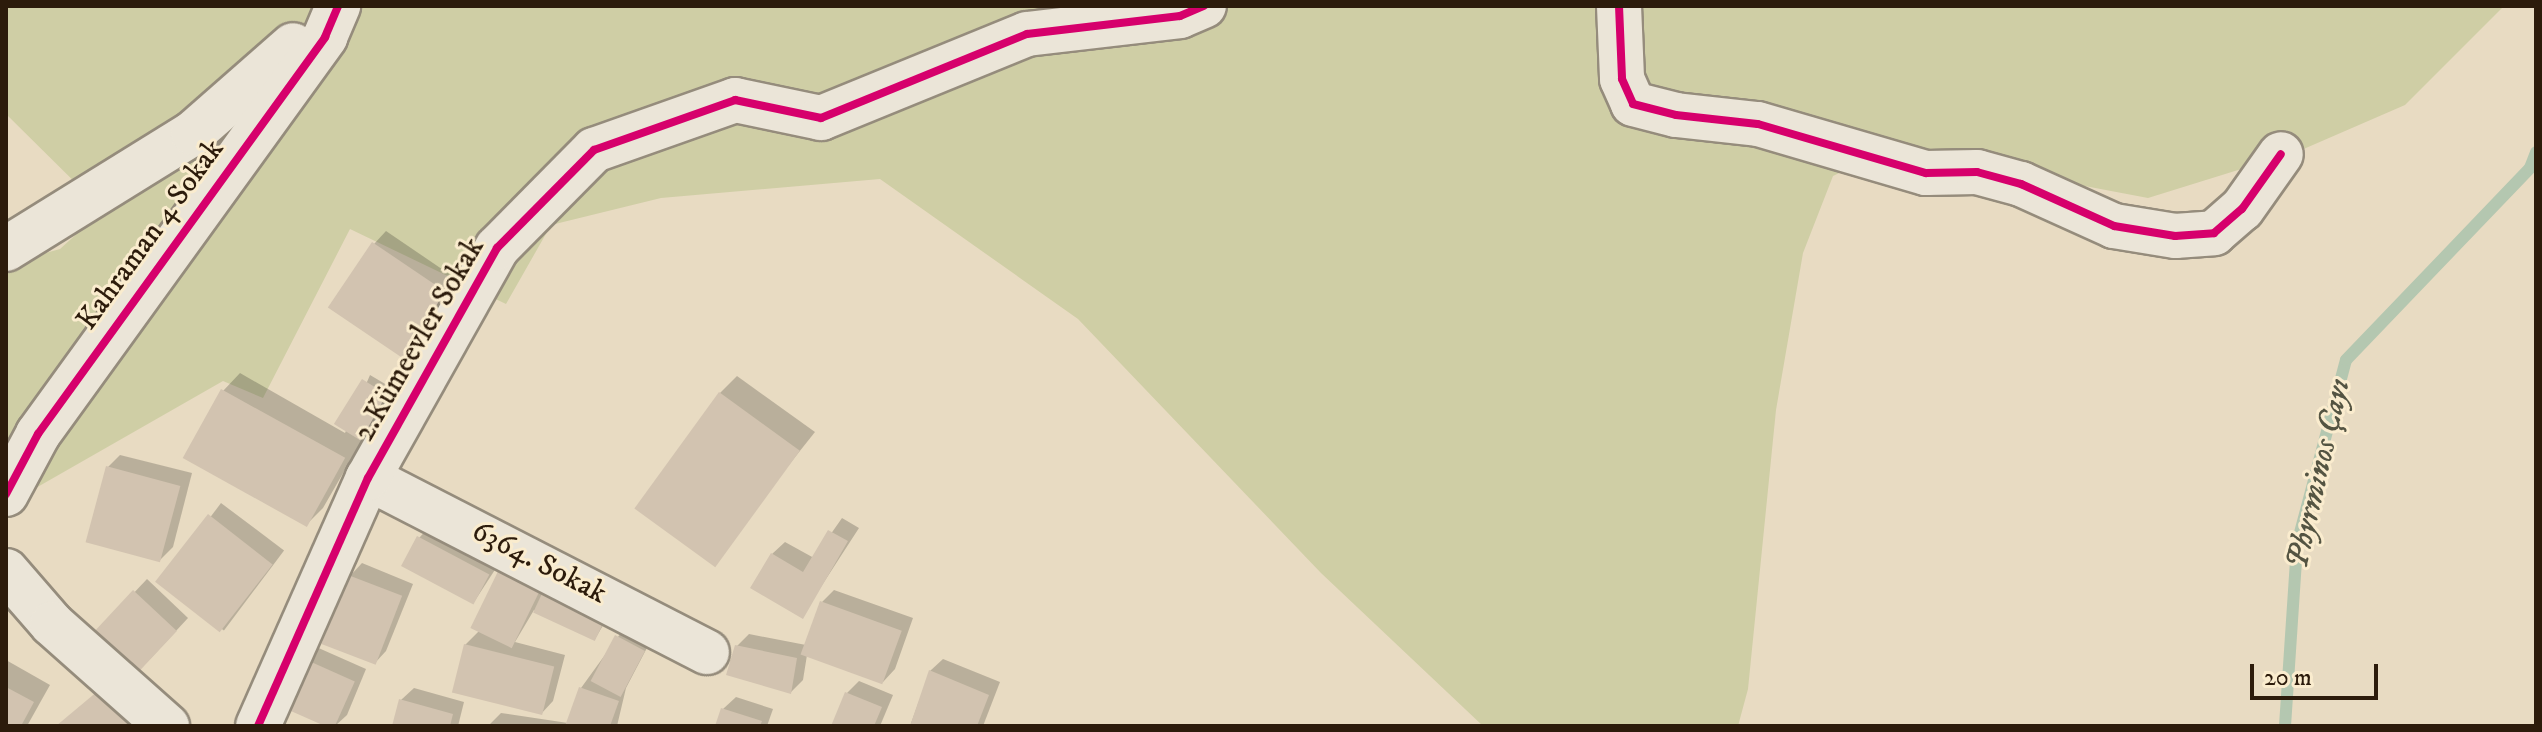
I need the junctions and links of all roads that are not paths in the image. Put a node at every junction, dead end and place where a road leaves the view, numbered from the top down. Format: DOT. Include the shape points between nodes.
graph roads {
  1 [pos="331,6"];
  2 [pos="338,6"];
  3 [pos="1204,6"];
  4 [pos="1619,6"];
  5 [pos="2281,154"];
  6 [pos="6,249"];
  7 [pos="368,478"];
  8 [pos="6,494"];
  9 [pos="6,571"];
  10 [pos="707,652"];
  11 [pos="167,726"];
  12 [pos="258,726"];
  1 -- 6 [label="street" via="267,73 193,133"];
  2 -- 8 [label="street, Kahraman 4 Sokak" via="325,37 38,434"];
  3 -- 7 [label="street, 2.Kümeevler Sokak" via="1180,16 1027,34 821,118 735,100 594,150 497,248"];
  4 -- 5 [label="street" via="1622,79 1633,104 1676,115 1758,124 1926,173 1977,172 2021,184 2114,226 2175,236 2214,233 2242,209"];
  7 -- 10 [label="street, 6364. Sokak"];
  7 -- 12 [label="street, 2.Kümeevler Sokak"];
  9 -- 11 [label="street" via="52,624"];
}
